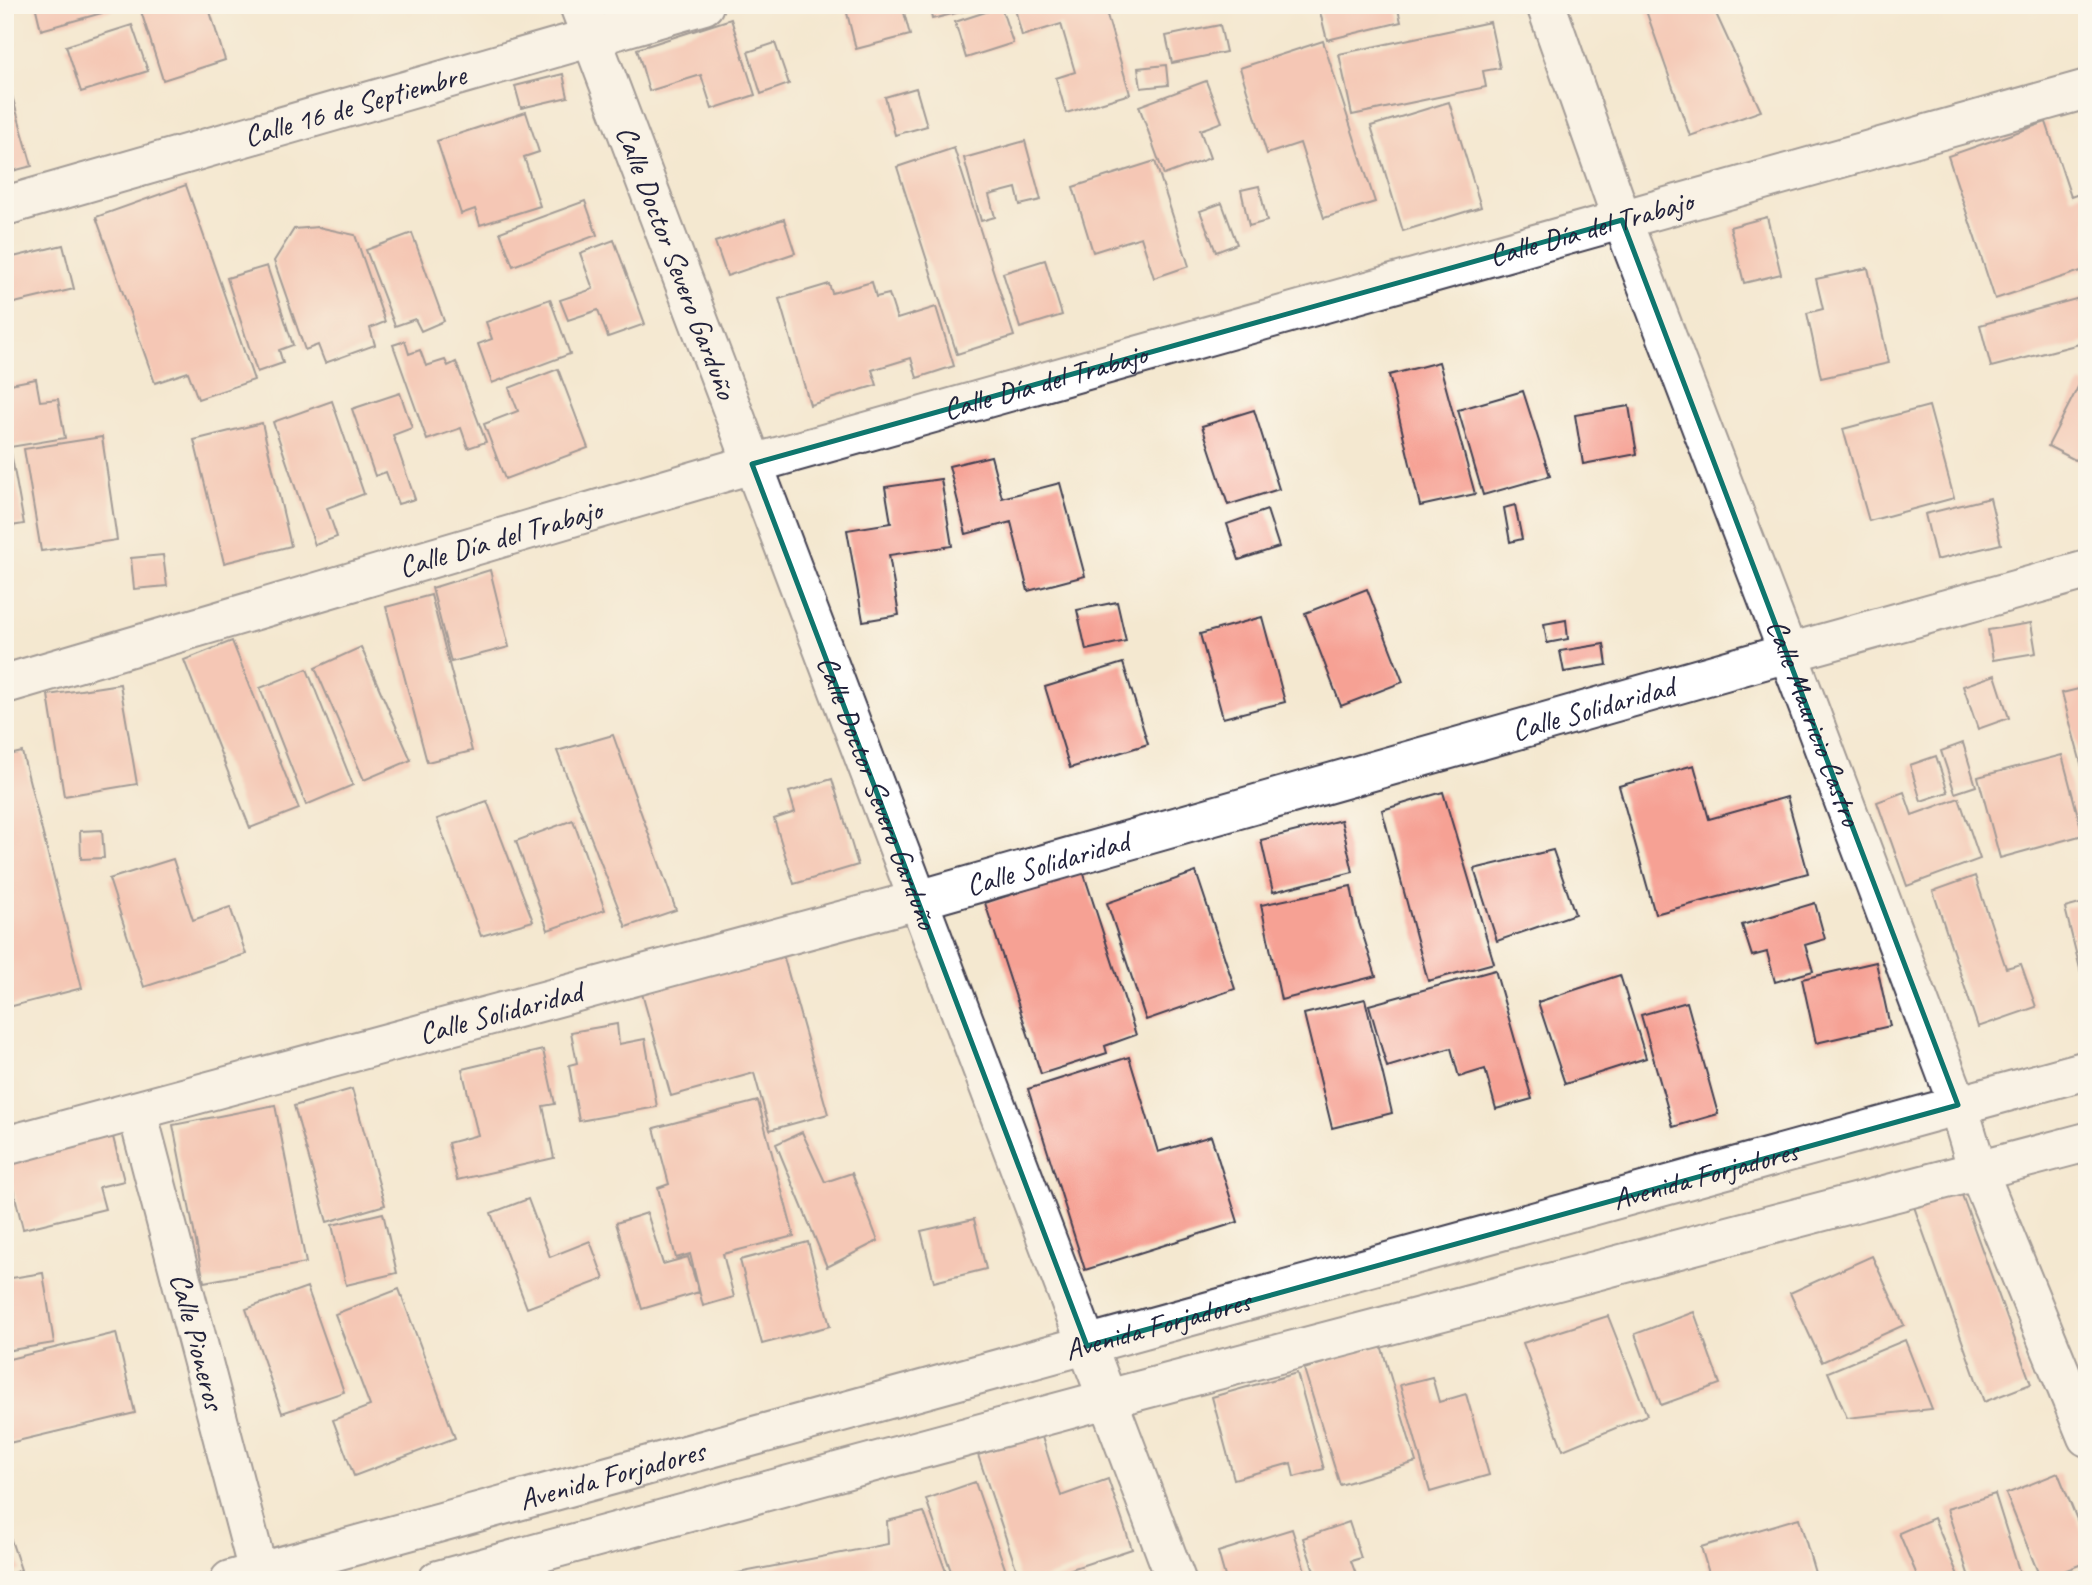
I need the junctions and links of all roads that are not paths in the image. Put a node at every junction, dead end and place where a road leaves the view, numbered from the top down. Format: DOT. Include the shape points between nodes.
graph roads {
  1 [pos="704,5"];
  2 [pos="1546,5"];
  3 [pos="585,22"];
  4 [pos="2087,89"];
  5 [pos="5,206"];
  6 [pos="1622,220"];
  7 [pos="752,464"];
  8 [pos="2087,570"];
  9 [pos="1788,653"];
  10 [pos="5,684"];
  11 [pos="918,900"];
  12 [pos="2087,1070"];
  13 [pos="1958,1105"];
  14 [pos="137,1111"];
  15 [pos="2087,1142"];
  16 [pos="5,1146"];
  17 [pos="1978,1171"];
  18 [pos="1087,1346"];
  19 [pos="1107,1399"];
  20 [pos="2087,1437"];
  21 [pos="244,1576"];
  22 [pos="438,1580"];
  23 [pos="1176,1580"];
  1 -- 3 [label="street, Calle 16 de Septiembre"];
  2 -- 6 [label="street, Calle Mauricio Castro"];
  3 -- 5 [label="street, Calle 16 de Septiembre"];
  3 -- 7 [label="street, Calle Doctor Severo Garduño"];
  4 -- 6 [label="street, Calle Día del Trabajo"];
  6 -- 7 [label="street, Calle Día del Trabajo"];
  6 -- 9 [label="street, Calle Mauricio Castro"];
  7 -- 10 [label="street, Calle Día del Trabajo"];
  7 -- 11 [label="street, Calle Doctor Severo Garduño"];
  8 -- 9 [label="street, Calle Solidaridad"];
  9 -- 11 [label="street, Calle Solidaridad"];
  9 -- 13 [label="street, Calle Mauricio Castro"];
  11 -- 14 [label="street, Calle Solidaridad"];
  11 -- 18 [label="street, Calle Doctor Severo Garduño"];
  12 -- 13 [label="street, Avenida Forjadores"];
  13 -- 17 [label="street, Calle Mauricio Castro"];
  13 -- 18 [label="street, Avenida Forjadores"];
  14 -- 16 [label="street, Calle Solidaridad"];
  14 -- 21 [label="street, Calle Pioneros"];
  15 -- 17 [label="street, Avenida Forjadores"];
  17 -- 19 [label="street, Avenida Forjadores"];
  17 -- 20 [label="street, Calle Mauricio Castro"];
  18 -- 19 [label="street, Calle Doctor Severo Garduño"];
  18 -- 21 [label="street, Avenida Forjadores"];
  19 -- 22 [label="street, Avenida Forjadores"];
  19 -- 23 [label="street, Calle Doctor Severo Garduño"];
}
